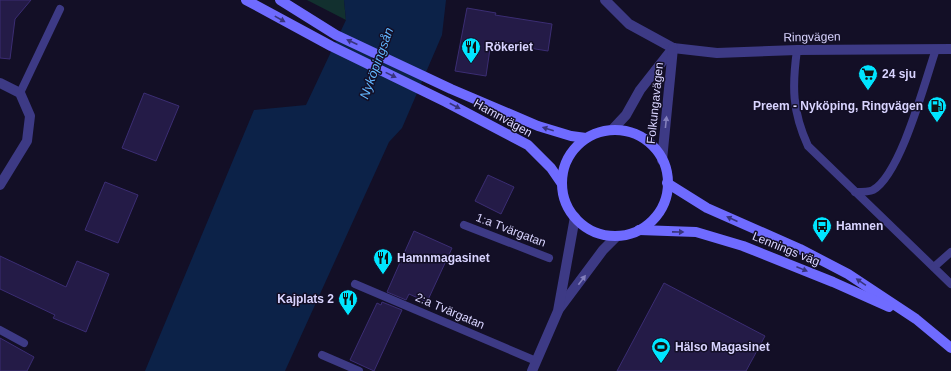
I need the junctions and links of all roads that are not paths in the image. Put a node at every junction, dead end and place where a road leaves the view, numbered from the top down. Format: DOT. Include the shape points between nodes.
graph roads {
  1 [pos="246,0"];
  2 [pos="280,0"];
  3 [pos="605,0"];
  4 [pos="60,9"];
  5 [pos="673,48"];
  6 [pos="936,49"];
  7 [pos="951,49"];
  8 [pos="797,50"];
  9 [pos="0,84"];
  10 [pos="20,93"];
  11 [pos="612,130"];
  12 [pos="586,138"];
  13 [pos="662,160"];
  14 [pos="667,182"];
  15 [pos="562,184"];
  16 [pos="0,185"];
  17 [pos="855,192"];
  18 [pos="575,217"];
  19 [pos="464,225"];
  20 [pos="639,230"];
  21 [pos="617,236"];
  22 [pos="951,252"];
  23 [pos="549,258"];
  24 [pos="934,267"];
  25 [pos="355,284"];
  26 [pos="951,284"];
  27 [pos="558,311"];
  28 [pos="916,319"];
  29 [pos="0,330"];
  30 [pos="24,343"];
  31 [pos="951,348"];
  32 [pos="322,355"];
  33 [pos="536,361"];
  34 [pos="359,371"];
  35 [pos="532,371"];
  1 -- 15 [label="main road, Hamnvägen, one-way" via="331,46 528,145 551,168"];
  12 -- 2 [label="main road, Hamnvägen, one-way" via="538,126 426,77 336,35"];
  3 -- 5 [label="street, Folkungavägen" via="629,24"];
  4 -- 10 [label="lane"];
  5 -- 8 [label="street, Ringvägen" via="717,53"];
  5 -- 11 [label="street, Folkungavägen" via="640,90 626,115"];
  13 -- 5 [label="street, Folkungavägen, one-way"];
  6 -- 7 [label="street, Ringvägen"];
  6 -- 8 [label="street, Ringvägen"];
  6 -- 17 [label="lane" via="910,130 894,165 873,190"];
  8 -- 17 [label="lane" via="793,81 794,103 800,129 808,146"];
  9 -- 10 [label="street"];
  10 -- 16 [label="street" via="30,116 27,141"];
  11 -- 12 [label="main road" via="598,132"];
  11 -- 13 [label="main road" via="641,137 654,148"];
  12 -- 15 [label="main road" via="568,158"];
  13 -- 14 [label="main road"];
  14 -- 20 [label="main road" via="666,197 660,210"];
  28 -- 14 [label="main road, Lennings väg, one-way" via="848,274 800,249 707,208"];
  15 -- 18 [label="main road" via="565,202"];
  17 -- 24 [label="lane"];
  18 -- 21 [label="main road" via="583,226 594,231"];
  18 -- 27 [label="street"];
  19 -- 23 [label="lane, 1:a Tvärgatan"];
  20 -- 21 [label="main road"];
  20 -- 28 [label="main road, Lennings väg, one-way" via="696,232 743,246"];
  27 -- 21 [label="street, one-way" via="603,250"];
  22 -- 24 [label="lane"];
  24 -- 26 [label="lane"];
  25 -- 33 [label="lane, 2:a Tvärgatan"];
  27 -- 33 [label="street"];
  28 -- 31 [label="main road, Lennings väg"];
  29 -- 30 [label="lane"];
  32 -- 34 [label="lane"];
  33 -- 35 [label="street"];
}
